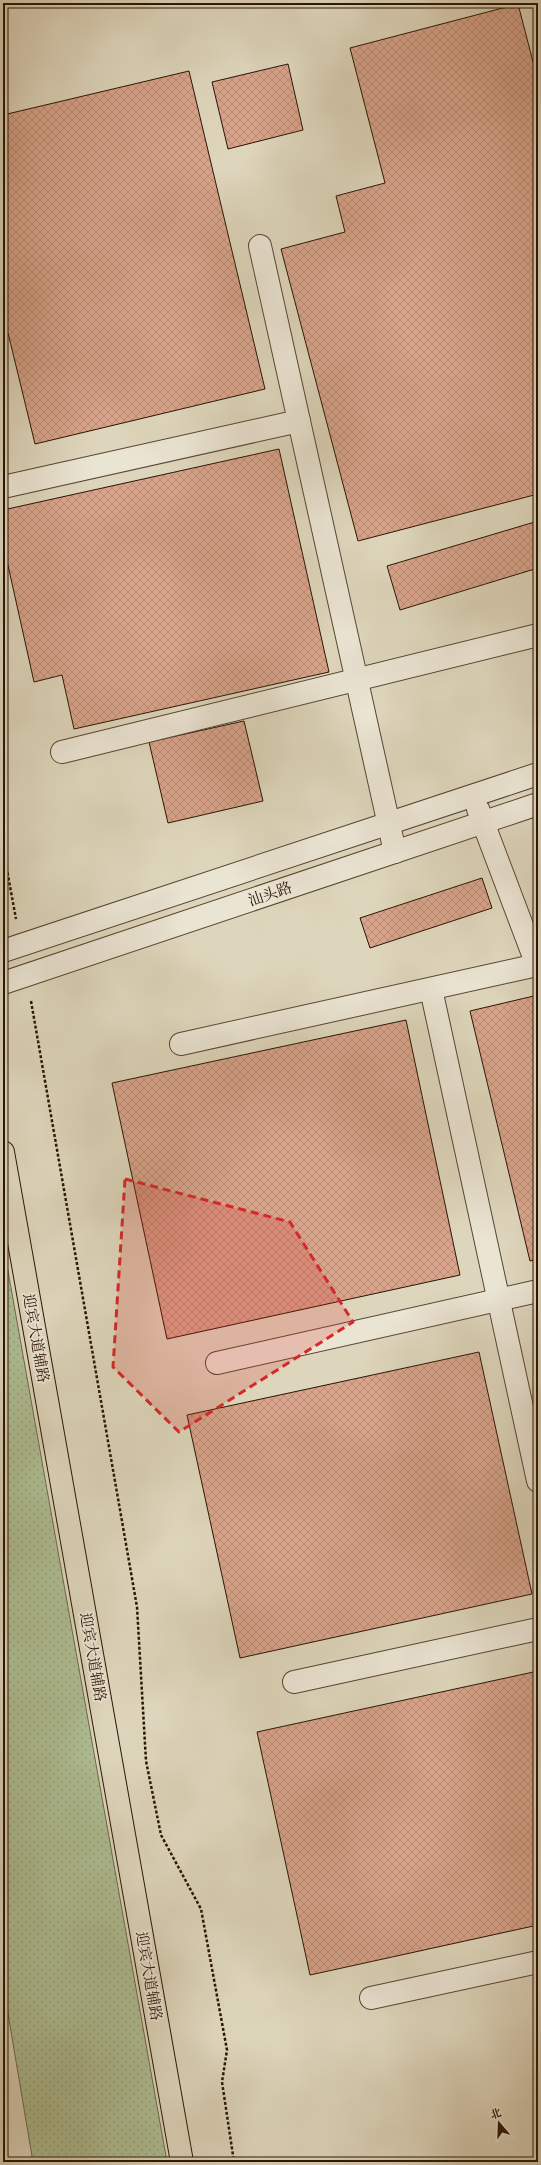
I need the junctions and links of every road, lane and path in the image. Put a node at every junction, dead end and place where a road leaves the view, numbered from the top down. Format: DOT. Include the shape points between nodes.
graph roads {
  1 [pos="260,246"];
  2 [pos="299,421"];
  3 [pos="3,487"];
  4 [pos="538,635"];
  5 [pos="356,679"];
  6 [pos="62,752"];
  7 [pos="538,774"];
  8 [pos="472,796"];
  9 [pos="538,804"];
  10 [pos="482,823"];
  11 [pos="388,824"];
  12 [pos="3,848"];
  13 [pos="395,852"];
  14 [pos="12,948"];
  15 [pos="26,976"];
  16 [pos="3,983"];
  17 [pos="430,989"];
  18 [pos="181,1044"];
  19 [pos="3,1152"];
  20 [pos="538,1291"];
  21 [pos="498,1300"];
  22 [pos="217,1363"];
  23 [pos="538,1482"];
  24 [pos="538,1629"];
  25 [pos="294,1682"];
  26 [pos="538,1962"];
  27 [pos="371,1998"];
  28 [pos="182,2162"];
  29 [pos="234,2162"];
  1 -- 2 [label="street"];
  2 -- 3 [label="street"];
  2 -- 5 [label="street"];
  4 -- 5 [label="street"];
  5 -- 6 [label="street"];
  5 -- 11 [label="street"];
  7 -- 8 [label="street, 汕头路"];
  8 -- 10 [label="street"];
  8 -- 11 [label="street, 汕头路"];
  9 -- 10 [label="street, 汕头路"];
  10 -- 13 [label="street, 汕头路"];
  10 -- 17 [label="street" via="537,965"];
  11 -- 13 [label="street"];
  11 -- 14 [label="street, 汕头路"];
  12 -- 14 [label="path"];
  13 -- 15 [label="street, 汕头路"];
  15 -- 16 [label="street, 汕头路"];
  15 -- 29 [label="path" via="137,1607 146,1761 161,1835 201,1909 226,2050 222,2082"];
  17 -- 18 [label="street"];
  17 -- 21 [label="street"];
  19 -- 28 [label="main road, 迎宾大道辅路"];
  20 -- 21 [label="street"];
  21 -- 22 [label="street"];
  21 -- 23 [label="street"];
  24 -- 25 [label="street"];
  26 -- 27 [label="street"];
}
